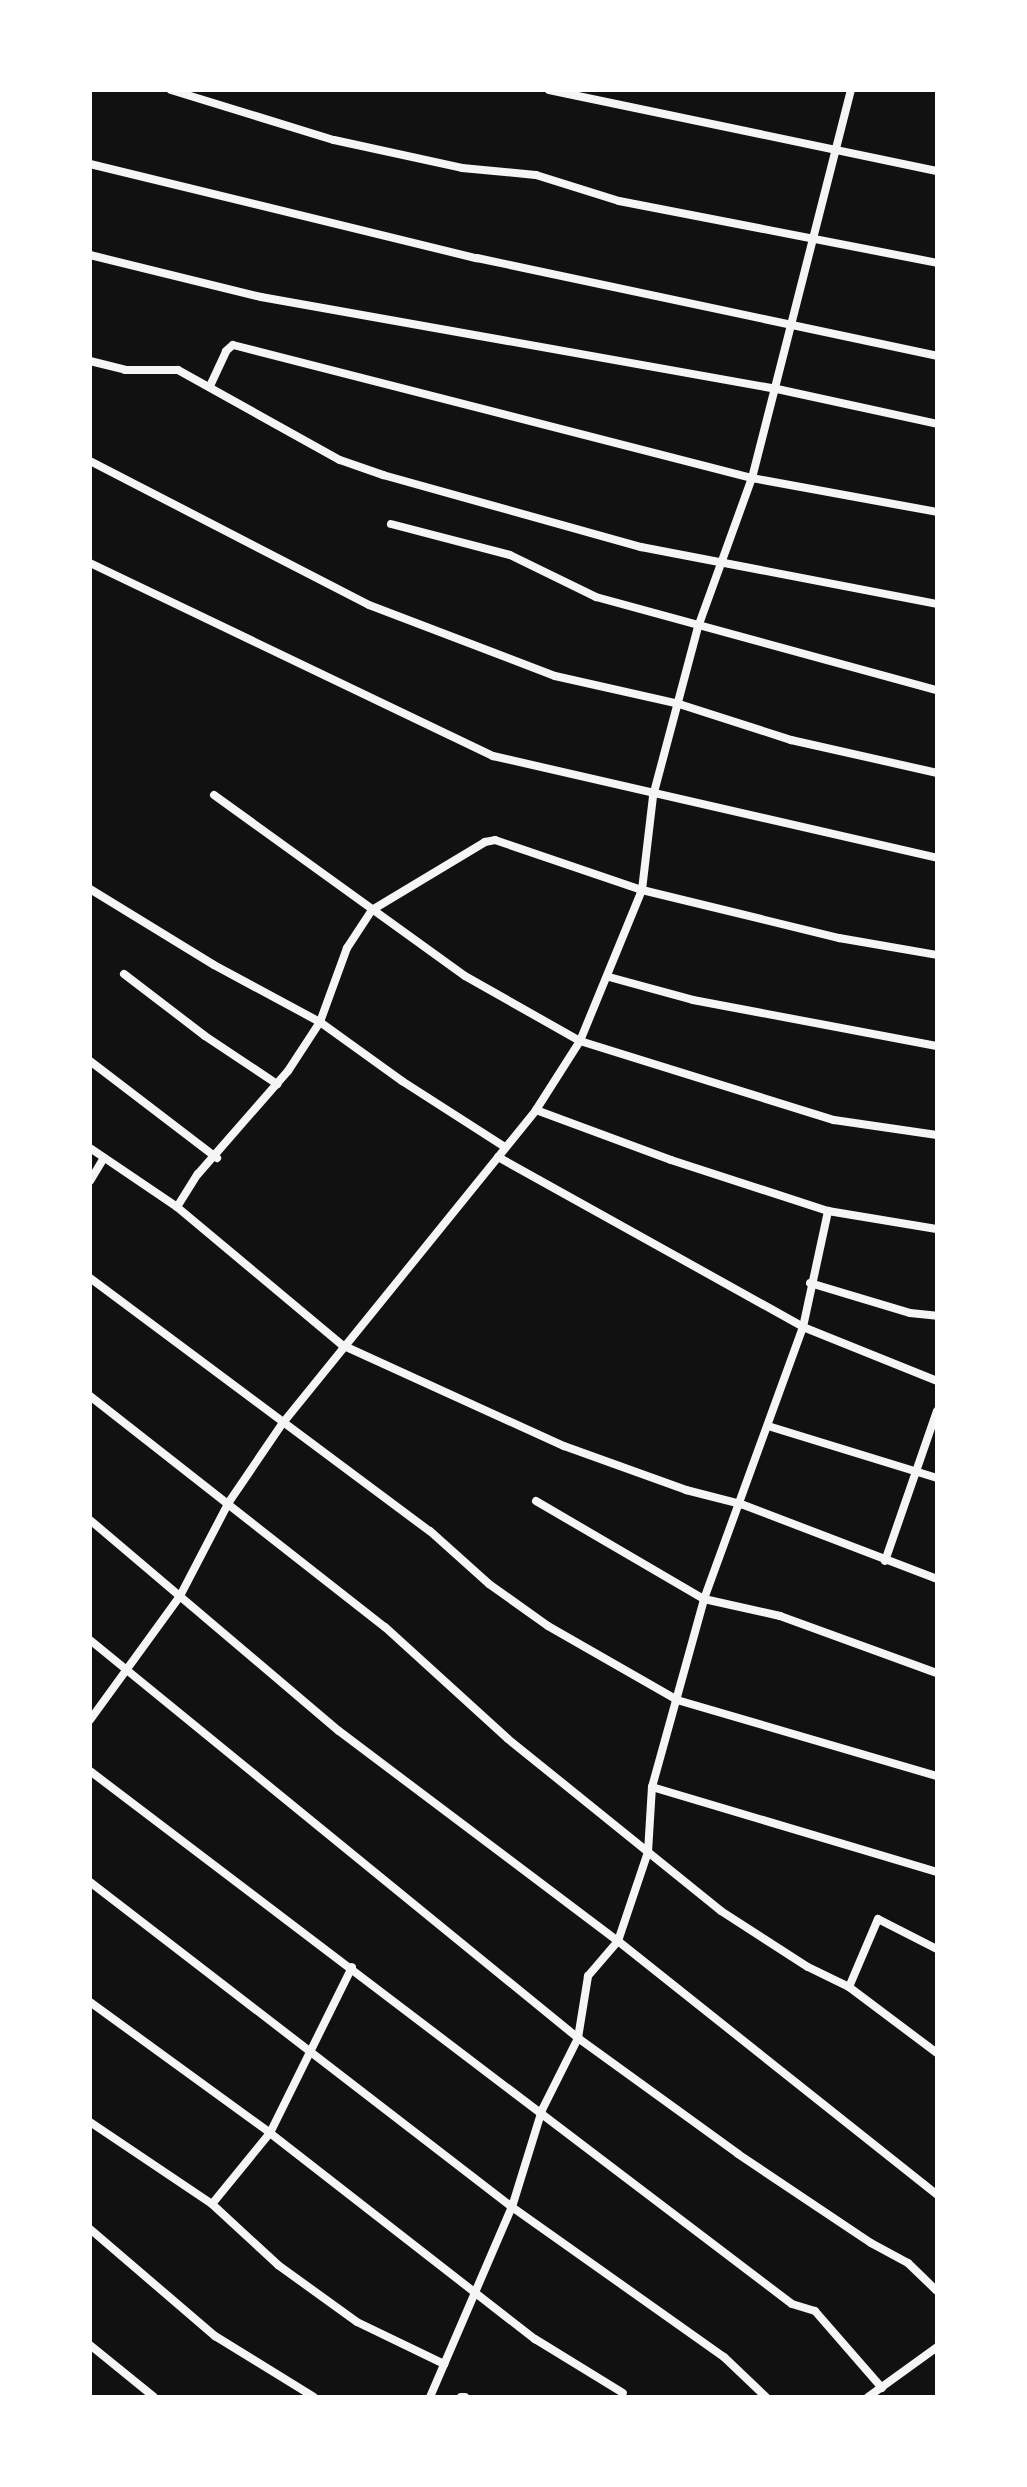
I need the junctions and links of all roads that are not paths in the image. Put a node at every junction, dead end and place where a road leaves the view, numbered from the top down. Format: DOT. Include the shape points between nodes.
graph roads {
  1 [pos="172,90"];
  2 [pos="549,90"];
  3 [pos="851,90"];
  4 [pos="834,149"];
  5 [pos="90,164"];
  6 [pos="937,171"];
  7 [pos="811,238"];
  8 [pos="90,254"];
  9 [pos="937,263"];
  10 [pos="794,325"];
  11 [pos="937,356"];
  12 [pos="90,361"];
  13 [pos="210,386"];
  14 [pos="777,389"];
  15 [pos="937,424"];
  16 [pos="90,461"];
  17 [pos="752,478"];
  18 [pos="937,512"];
  19 [pos="391,524"];
  20 [pos="722,562"];
  21 [pos="90,563"];
  22 [pos="937,604"];
  23 [pos="698,627"];
  24 [pos="937,690"];
  25 [pos="679,704"];
  26 [pos="937,772"];
  27 [pos="214,795"];
  28 [pos="654,796"];
  29 [pos="937,858"];
  30 [pos="90,889"];
  31 [pos="642,890"];
  32 [pos="372,910"];
  33 [pos="937,955"];
  34 [pos="124,974"];
  35 [pos="609,978"];
  36 [pos="320,1022"];
  37 [pos="580,1040"];
  38 [pos="937,1046"];
  39 [pos="90,1061"];
  40 [pos="277,1084"];
  41 [pos="536,1110"];
  42 [pos="937,1135"];
  43 [pos="506,1147"];
  44 [pos="90,1148"];
  45 [pos="498,1156"];
  46 [pos="104,1158"];
  47 [pos="217,1158"];
  48 [pos="90,1181"];
  49 [pos="177,1207"];
  50 [pos="828,1211"];
  51 [pos="937,1229"];
  52 [pos="90,1278"];
  53 [pos="810,1283"];
  54 [pos="937,1316"];
  55 [pos="803,1327"];
  56 [pos="342,1345"];
  57 [pos="937,1382"];
  58 [pos="90,1396"];
  59 [pos="937,1411"];
  60 [pos="282,1424"];
  61 [pos="768,1426"];
  62 [pos="916,1473"];
  63 [pos="937,1478"];
  64 [pos="536,1501"];
  65 [pos="228,1502"];
  66 [pos="741,1504"];
  67 [pos="90,1520"];
  68 [pos="886,1561"];
  69 [pos="937,1579"];
  70 [pos="180,1596"];
  71 [pos="704,1599"];
  72 [pos="90,1640"];
  73 [pos="126,1670"];
  74 [pos="937,1673"];
  75 [pos="677,1700"];
  76 [pos="90,1720"];
  77 [pos="90,1771"];
  78 [pos="937,1776"];
  79 [pos="652,1787"];
  80 [pos="648,1852"];
  81 [pos="937,1872"];
  82 [pos="90,1882"];
  83 [pos="618,1941"];
  84 [pos="937,1948"];
  85 [pos="352,1967"];
  86 [pos="849,1987"];
  87 [pos="90,2002"];
  88 [pos="578,2038"];
  89 [pos="312,2053"];
  90 [pos="937,2054"];
  91 [pos="542,2110"];
  92 [pos="90,2122"];
  93 [pos="270,2133"];
  94 [pos="937,2195"];
  95 [pos="212,2204"];
  96 [pos="512,2207"];
  97 [pos="90,2230"];
  98 [pos="937,2291"];
  99 [pos="473,2292"];
  100 [pos="90,2346"];
  101 [pos="937,2346"];
  102 [pos="444,2364"];
  103 [pos="882,2388"];
  104 [pos="623,2393"];
  105 [pos="154,2397"];
  106 [pos="314,2397"];
  107 [pos="430,2397"];
  108 [pos="766,2397"];
  109 [pos="868,2397"];
  1 -- 7 [label="street" via="334,140 462,168 536,175 619,201"];
  2 -- 4 [label="street"];
  3 -- 4 [label="street"];
  4 -- 6 [label="street"];
  4 -- 7 [label="street"];
  5 -- 10 [label="street" via="477,258"];
  7 -- 9 [label="street"];
  7 -- 10 [label="street"];
  8 -- 14 [label="street" via="261,296"];
  10 -- 11 [label="street"];
  10 -- 14 [label="street"];
  12 -- 13 [label="street" via="125,370 178,370"];
  13 -- 17 [label="street" via="234,345"];
  13 -- 20 [label="street" via="340,460 383,475 640,547"];
  14 -- 15 [label="street"];
  14 -- 17 [label="street"];
  16 -- 25 [label="street" via="370,605 555,676"];
  17 -- 18 [label="street"];
  17 -- 20 [label="street"];
  19 -- 23 [label="street" via="510,556 596,597"];
  20 -- 22 [label="street"];
  20 -- 23 [label="street"];
  21 -- 28 [label="street" via="493,756"];
  23 -- 24 [label="street"];
  23 -- 25 [label="street"];
  25 -- 26 [label="street" via="791,740"];
  25 -- 28 [label="street"];
  27 -- 32 [label="street"];
  28 -- 29 [label="street"];
  28 -- 31 [label="street"];
  30 -- 36 [label="street"];
  31 -- 32 [label="street" via="496,840 478,844"];
  31 -- 33 [label="street"];
  31 -- 35 [label="street"];
  32 -- 36 [label="street" via="347,948"];
  32 -- 37 [label="street" via="465,976"];
  34 -- 40 [label="street"];
  35 -- 37 [label="street"];
  35 -- 38 [label="street"];
  36 -- 40 [label="street"];
  36 -- 43 [label="street"];
  37 -- 41 [label="street"];
  37 -- 42 [label="street" via="834,1120"];
  39 -- 47 [label="street"];
  40 -- 47 [label="street"];
  41 -- 43 [label="street"];
  41 -- 50 [label="street"];
  43 -- 45 [label="street"];
  44 -- 46 [label="street"];
  45 -- 55 [label="street"];
  45 -- 56 [label="street"];
  46 -- 48 [label="street"];
  46 -- 49 [label="street"];
  47 -- 49 [label="street"];
  49 -- 56 [label="street"];
  50 -- 51 [label="street"];
  50 -- 53 [label="street"];
  52 -- 60 [label="street"];
  53 -- 54 [label="street"];
  53 -- 55 [label="street"];
  55 -- 57 [label="street"];
  55 -- 61 [label="street"];
  56 -- 60 [label="street"];
  56 -- 66 [label="street" via="564,1446"];
  58 -- 65 [label="street"];
  59 -- 62 [label="street"];
  60 -- 65 [label="street"];
  60 -- 75 [label="street" via="430,1530 518,1605"];
  61 -- 62 [label="street"];
  61 -- 66 [label="street"];
  62 -- 63 [label="street"];
  62 -- 68 [label="street"];
  64 -- 71 [label="street"];
  65 -- 70 [label="street"];
  65 -- 80 [label="street"];
  66 -- 68 [label="street"];
  66 -- 71 [label="street"];
  67 -- 70 [label="street"];
  68 -- 69 [label="street"];
  70 -- 73 [label="street"];
  70 -- 83 [label="street" via="352,1741"];
  71 -- 74 [label="street" via="780,1616"];
  71 -- 75 [label="street"];
  72 -- 73 [label="street"];
  73 -- 76 [label="street"];
  73 -- 88 [label="street"];
  75 -- 78 [label="street"];
  75 -- 79 [label="street"];
  77 -- 85 [label="street"];
  79 -- 80 [label="street"];
  79 -- 81 [label="street"];
  80 -- 83 [label="street"];
  80 -- 86 [label="street" via="721,1911"];
  82 -- 89 [label="street"];
  83 -- 88 [label="street" via="588,1976"];
  83 -- 94 [label="street"];
  84 -- 86 [label="street" via="878,1919"];
  85 -- 89 [label="street"];
  85 -- 91 [label="street"];
  86 -- 90 [label="street"];
  87 -- 93 [label="street"];
  88 -- 91 [label="street"];
  88 -- 98 [label="street" via="738,2154 908,2262"];
  89 -- 93 [label="street"];
  89 -- 96 [label="street"];
  91 -- 96 [label="street"];
  91 -- 103 [label="street" via="792,2304 815,2311"];
  92 -- 95 [label="street"];
  93 -- 95 [label="street"];
  93 -- 99 [label="street"];
  95 -- 102 [label="street" via="336,2308"];
  96 -- 99 [label="street"];
  96 -- 108 [label="street" via="724,2357"];
  97 -- 106 [label="street" via="215,2336"];
  99 -- 102 [label="street"];
  99 -- 104 [label="street"];
  100 -- 105 [label="street"];
  101 -- 103 [label="street"];
  102 -- 107 [label="street"];
  103 -- 109 [label="street"];
}
